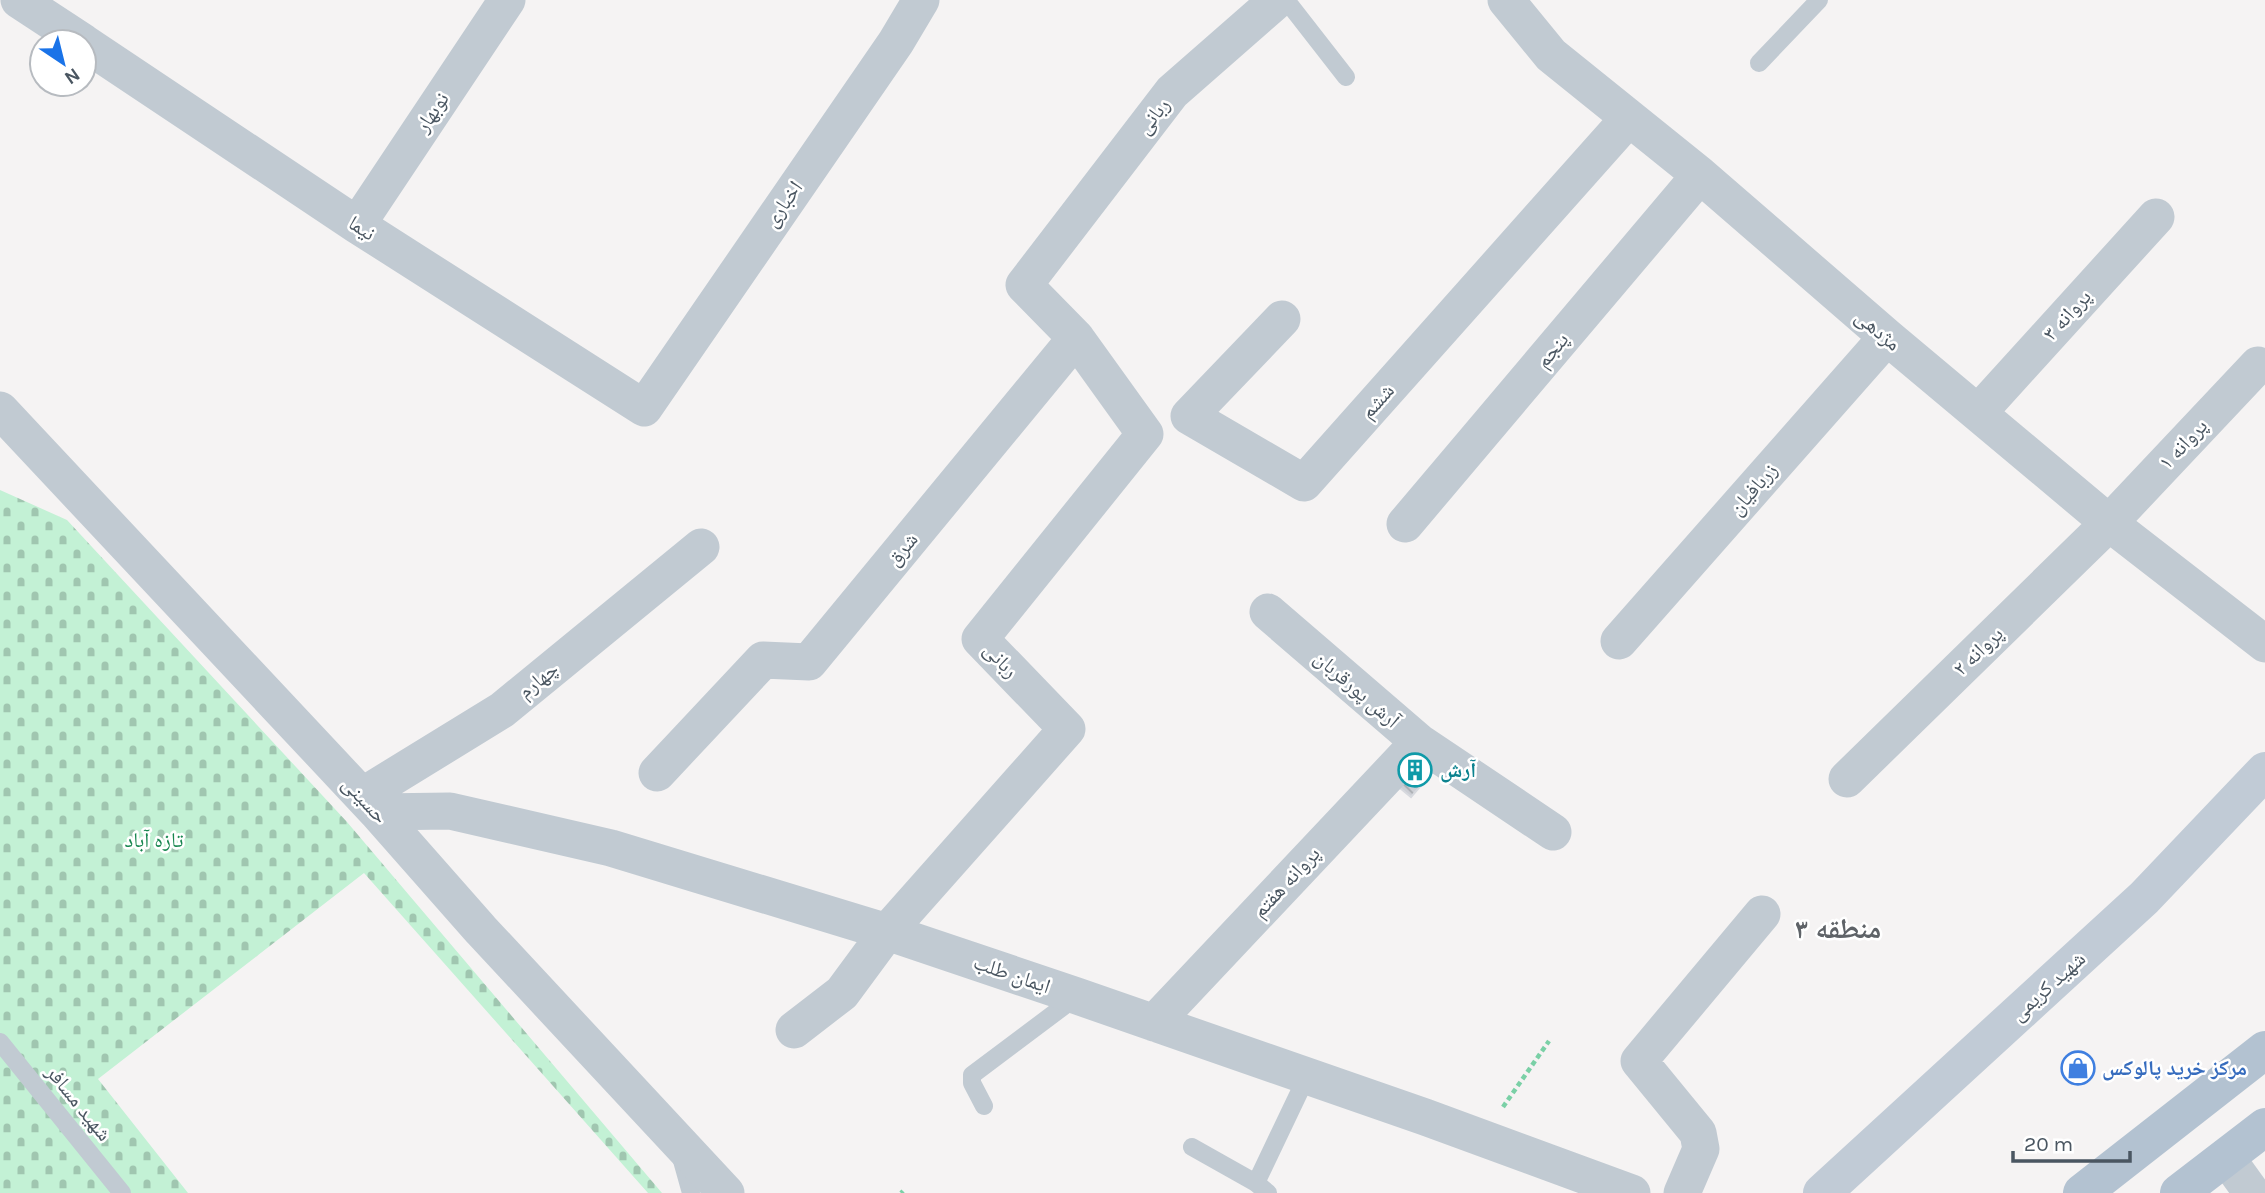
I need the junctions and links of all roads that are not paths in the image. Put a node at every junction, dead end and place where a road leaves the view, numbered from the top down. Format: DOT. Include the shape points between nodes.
graph roads {
  1 [pos="19,0"];
  2 [pos="507,0"];
  3 [pos="921,0"];
  4 [pos="1277,0"];
  5 [pos="1286,0"];
  6 [pos="1506,0"];
  7 [pos="1819,0"];
  8 [pos="62,28"];
  9 [pos="98,52"];
  10 [pos="1759,63"];
  11 [pos="1346,77"];
  12 [pos="1629,118"];
  13 [pos="1700,175"];
  14 [pos="2156,217"];
  15 [pos="357,225"];
  16 [pos="1282,319"];
  17 [pos="1887,337"];
  18 [pos="1076,338"];
  19 [pos="2258,365"];
  20 [pos="644,408"];
  21 [pos="0,410"];
  22 [pos="1978,413"];
  23 [pos="2109,523"];
  24 [pos="1405,524"];
  25 [pos="701,547"];
  26 [pos="1268,612"];
  27 [pos="1619,641"];
  28 [pos="2265,644"];
  29 [pos="1419,742"];
  30 [pos="2265,771"];
  31 [pos="657,773"];
  32 [pos="1847,779"];
  33 [pos="369,804"];
  34 [pos="1553,832"];
  35 [pos="1762,914"];
  36 [pos="887,932"];
  37 [pos="1077,996"];
  38 [pos="1154,1023"];
  39 [pos="794,1030"];
  40 [pos="0,1042"];
  41 [pos="2265,1050"];
  42 [pos="1307,1076"];
  43 [pos="984,1106"];
  44 [pos="2265,1127"];
  45 [pos="676,1140"];
  46 [pos="1192,1147"];
  47 [pos="2226,1157"];
  48 [pos="1262,1188"];
  49 [pos="122,1193"];
  50 [pos="691,1193"];
  51 [pos="726,1193"];
  52 [pos="1632,1193"];
  53 [pos="1682,1193"];
  54 [pos="1822,1193"];
  55 [pos="2082,1193"];
  56 [pos="2179,1193"];
  57 [pos="2252,1193"];
  1 -- 8 [label="street, نیما"];
  2 -- 15 [label="street, نوبهار"];
  3 -- 20 [label="street, اخباری"];
  4 -- 18 [label="street, ربانی" via="1172,92 1024,285"];
  5 -- 11 [label="lane"];
  6 -- 12 [label="street, مژدهی" via="1550,55"];
  7 -- 10 [label="lane"];
  9 -- 15 [label="street, نیما"];
  12 -- 13 [label="street, مژدهی"];
  12 -- 16 [label="street, ششم" via="1304,483 1189,416"];
  13 -- 17 [label="street, مژدهی"];
  13 -- 24 [label="street, پنجم"];
  14 -- 22 [label="street, پروانه ۳"];
  15 -- 20 [label="street, نیما"];
  17 -- 22 [label="street, مژدهی"];
  17 -- 27 [label="street, زربافیان"];
  18 -- 31 [label="street, شرق" via="809,662 763,660"];
  18 -- 36 [label="street, ربانی" via="1145,435 979,639 1067,729"];
  19 -- 23 [label="street, پروانه ۱"];
  21 -- 33 [label="street, حسینی"];
  22 -- 23 [label="street, مژدهی"];
  23 -- 28 [label="street, مژدهی"];
  23 -- 32 [label="street, پروانه ۲"];
  25 -- 33 [label="street, چهارم" via="502,710"];
  26 -- 29 [label="street, آرش پورقربان"];
  29 -- 34 [label="street, آرش پورقربان"];
  29 -- 38 [label="street, پروانه هفتم"];
  30 -- 54 [label="main road, شهید کریمی" via="2144,898"];
  33 -- 36 [label="street, ایمان طلب" via="450,811 611,848"];
  33 -- 45 [label="street, حسینی"];
  35 -- 53 [label="street" via="1639,1061 1698,1133 1700,1149"];
  36 -- 37 [label="street, ایمان طلب"];
  36 -- 39 [label="street" via="842,993"];
  37 -- 38 [label="street, ایمان طلب"];
  37 -- 43 [label="lane" via="972,1075"];
  38 -- 42 [label="street, ایمان طلب"];
  40 -- 49 [label="lane, شهید مسافر"];
  41 -- 55 [label="main road"];
  42 -- 48 [label="lane"];
  42 -- 52 [label="street, ایمان طلب"];
  44 -- 47 [label="main road"];
  45 -- 50 [label="lane"];
  45 -- 51 [label="street, حسینی"];
  46 -- 48 [label="lane"];
  47 -- 56 [label="main road"];
  47 -- 57 [label="street"];
}
